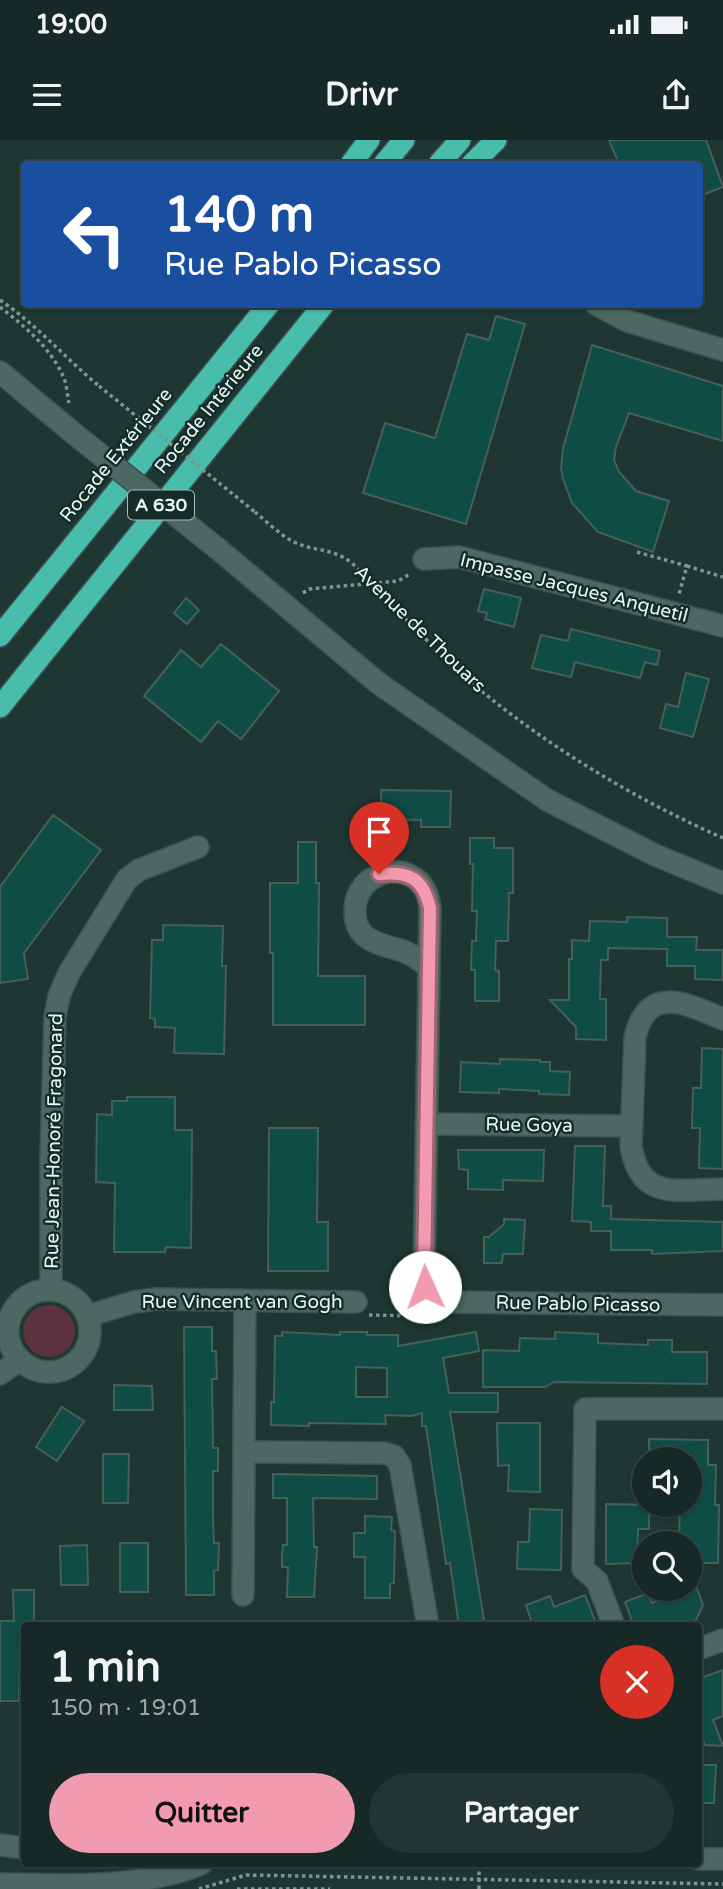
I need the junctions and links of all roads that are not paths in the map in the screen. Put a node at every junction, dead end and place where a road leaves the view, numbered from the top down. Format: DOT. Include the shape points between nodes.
graph roads {
  1 [pos="369,140"];
  2 [pos="404,140"];
  3 [pos="460,140"];
  4 [pos="495,140"];
  5 [pos="353,161"];
  6 [pos="386,161"];
  7 [pos="442,161"];
  8 [pos="475,161"];
  9 [pos="266,308"];
  10 [pos="321,308"];
  11 [pos="335,308"];
  12 [pos="603,308"];
  13 [pos="723,350"];
  14 [pos="276,364"];
  15 [pos="0,372"];
  16 [pos="424,559"];
  17 [pos="723,626"];
  18 [pos="0,636"];
  19 [pos="0,708"];
  20 [pos="198,847"];
  21 [pos="723,883"];
  22 [pos="428,967"];
  23 [pos="723,1019"];
  24 [pos="426,1124"];
  25 [pos="632,1126"];
  26 [pos="723,1189"];
  27 [pos="51,1290"];
  28 [pos="244,1301"];
  29 [pos="356,1302"];
  30 [pos="723,1305"];
  31 [pos="88,1316"];
  32 [pos="10,1350"];
  33 [pos="0,1374"];
  34 [pos="723,1409"];
  35 [pos="244,1452"];
  36 [pos="243,1595"];
  37 [pos="427,1622"];
  38 [pos="612,1622"];
  39 [pos="723,1640"];
  40 [pos="702,1648"];
  41 [pos="0,1845"];
  42 [pos="21,1848"];
  43 [pos="21,1848"];
  44 [pos="0,1853"];
  45 [pos="702,1859"];
  46 [pos="723,1859"];
  47 [pos="195,1867"];
  48 [pos="0,1884"];
  1 -- 5 [label="highway"];
  2 -- 6 [label="highway"];
  3 -- 7 [label="highway"];
  4 -- 8 [label="highway"];
  9 -- 18 [label="highway, Rocade Extérieure / A 630"];
  10 -- 14 [label="highway, Rocade Intérieure / A 630"];
  11 -- 14 [label="highway"];
  12 -- 13 [label="street" via="626,321"];
  14 -- 19 [label="highway, Rocade Intérieure / A 630"];
  15 -- 21 [label="street, bridge" via="71,423 378,683 547,800 655,856"];
  16 -- 17 [label="street, Impasse Jacques Anquetil" via="459,557"];
  20 -- 27 [label="street, Rue Jean-Honoré Fragonard" via="127,879 59,996 53,1076"];
  22 -- 22 [label="street" via="430,908 426,891 416,879 394,873 367,881 355,905 355,921 364,936 409,953"];
  22 -- 24 [label="street"];
  23 -- 25 [label="street" via="676,1002 646,1011 635,1037"];
  24 -- 25 [label="street, Rue Goya"];
  24 -- 30 [label="street, Rue Pablo Picasso" via="424,1276 425,1287 436,1301"];
  25 -- 26 [label="street" via="634,1163 651,1185"];
  27 -- 31 [label="street" via="73,1297"];
  27 -- 32 [label="street" via="38,1292 18,1305 8,1329"];
  28 -- 29 [label="street, Rue Vincent van Gogh"];
  28 -- 31 [label="street, Rue Vincent van Gogh" via="156,1299"];
  28 -- 35 [label="street"];
  31 -- 32 [label="street" via="87,1347 65,1369 33,1369"];
  32 -- 33 [label="street"];
  34 -- 38 [label="street" via="585,1409 583,1569 597,1581"];
  35 -- 36 [label="street"];
  35 -- 37 [label="street" via="394,1456 400,1465"];
  39 -- 40 [label="street"];
  41 -- 42 [label="street"];
  43 -- 44 [label="street"];
  45 -- 46 [label="street"];
  47 -- 48 [label="street" via="178,1875 104,1886"];
}
